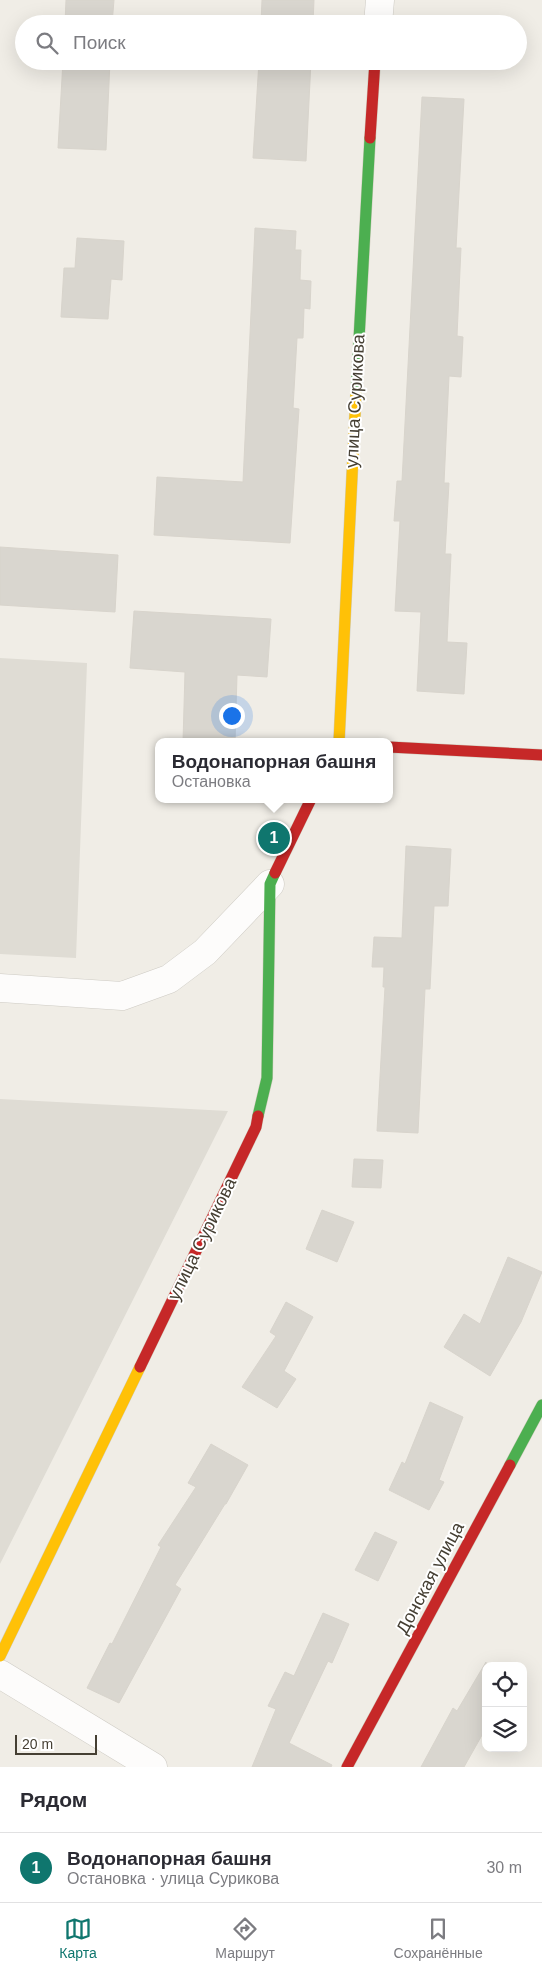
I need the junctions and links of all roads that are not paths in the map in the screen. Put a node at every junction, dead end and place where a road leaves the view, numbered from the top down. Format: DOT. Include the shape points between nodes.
graph roads {
  1 [pos="380,0"];
  2 [pos="379,15"];
  3 [pos="374,70"];
  4 [pos="339,738"];
  5 [pos="393,747"];
  6 [pos="542,755"];
  7 [pos="310,803"];
  8 [pos="270,884"];
  9 [pos="0,988"];
  10 [pos="540,1416"];
  11 [pos="0,1656"];
  12 [pos="0,1674"];
  13 [pos="153,1767"];
  14 [pos="347,1767"];
  1 -- 2 [label="street"];
  3 -- 4 [label="street, улица Сурикова"];
  5 -- 6 [label="street"];
  7 -- 8 [label="street, улица Сурикова"];
  8 -- 9 [label="street" via="205,952 169,979 122,996"];
  8 -- 11 [label="street, улица Сурикова" via="267,1078 256,1127"];
  10 -- 14 [label="street, Донская улица"];
  12 -- 13 [label="street"];
}
